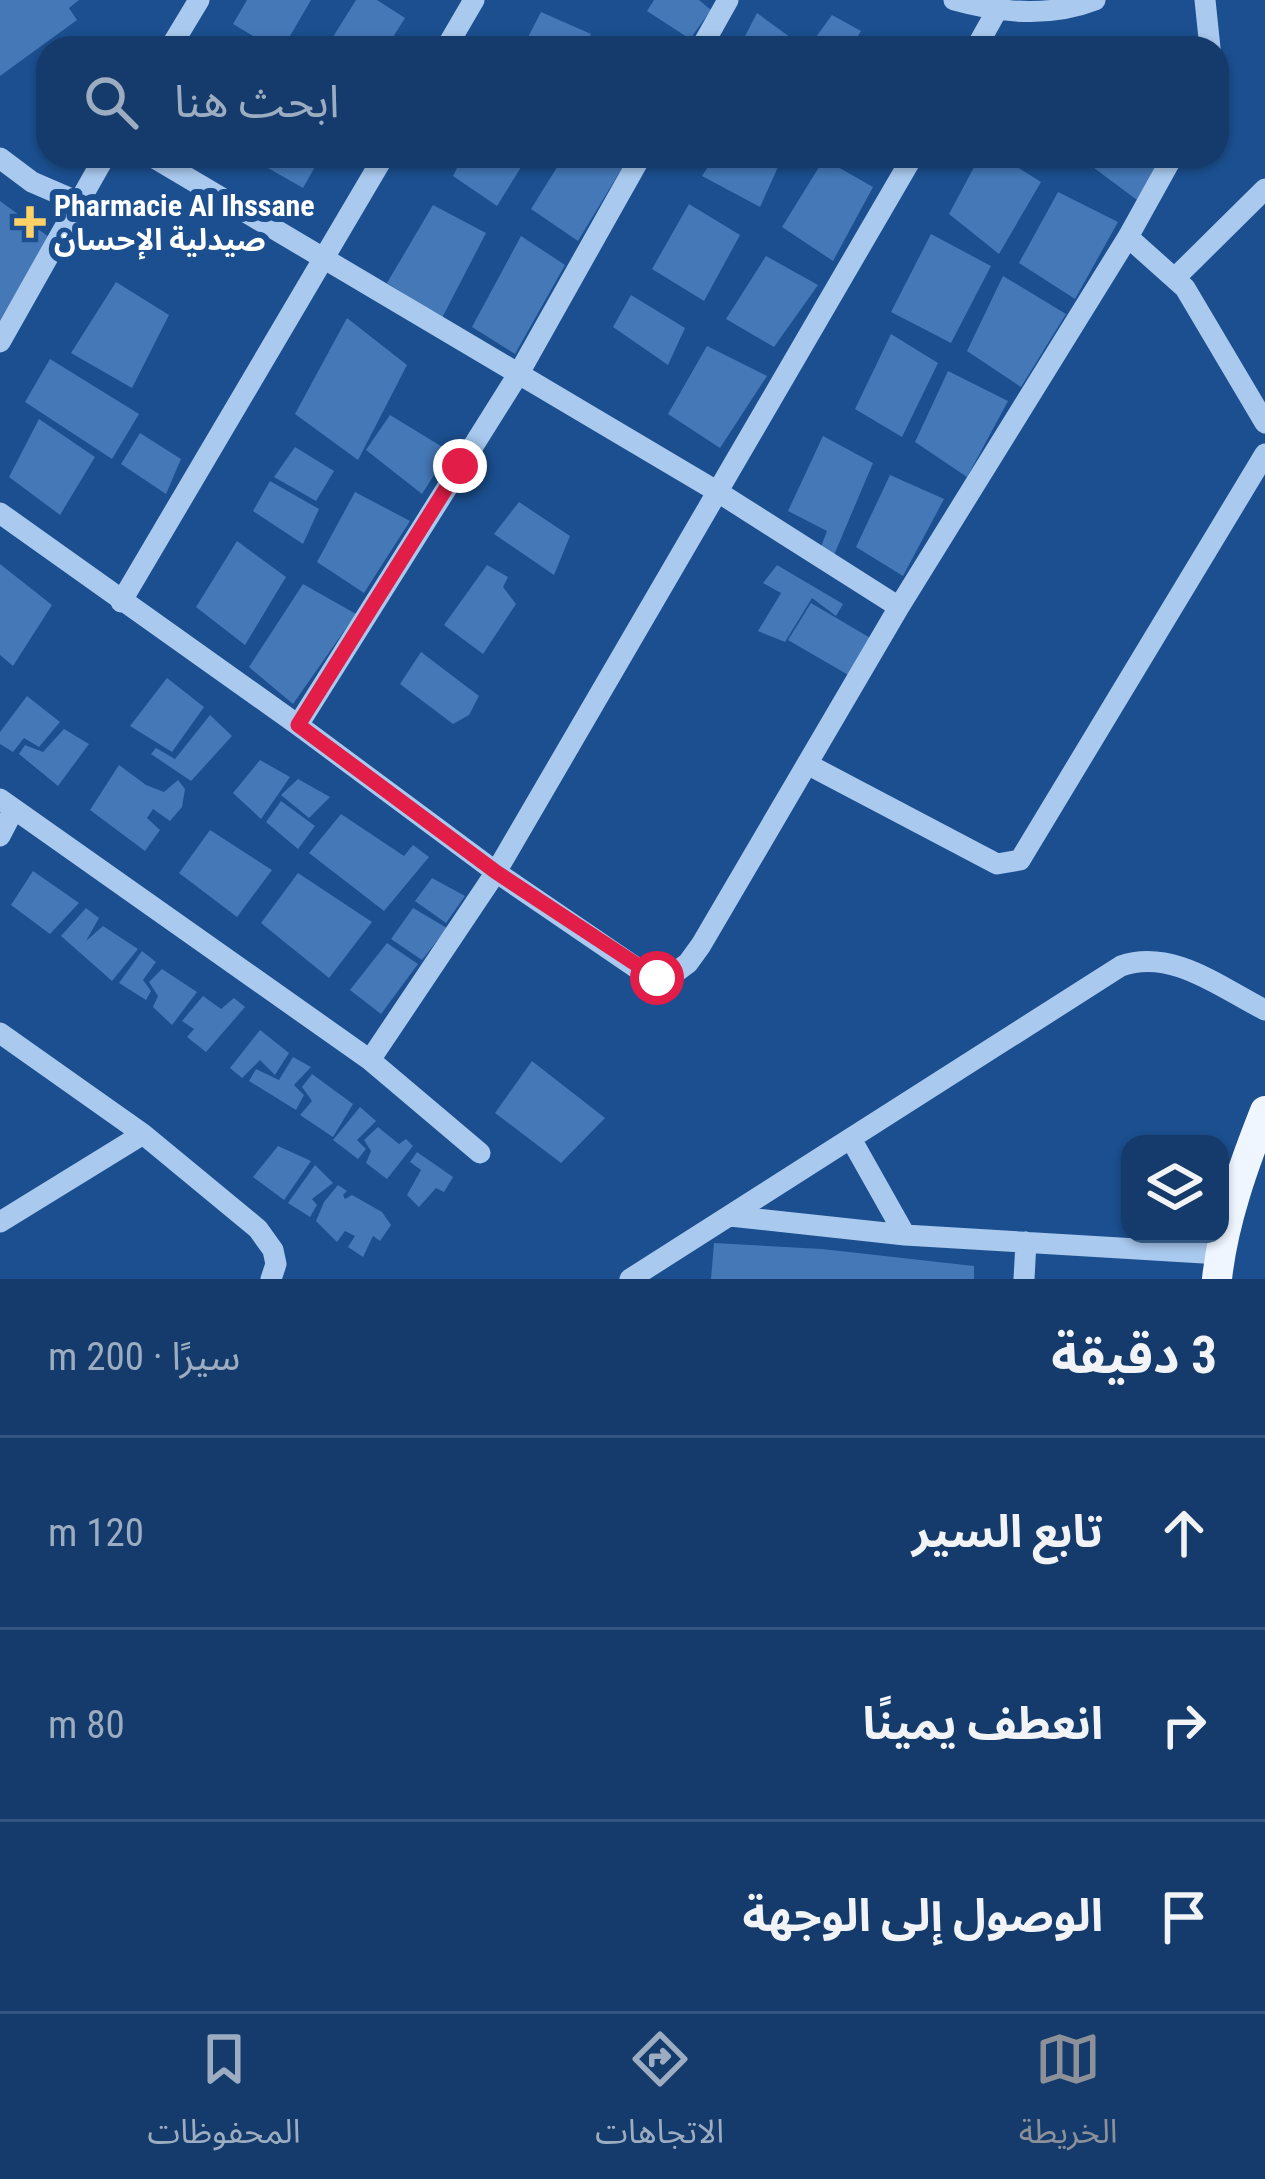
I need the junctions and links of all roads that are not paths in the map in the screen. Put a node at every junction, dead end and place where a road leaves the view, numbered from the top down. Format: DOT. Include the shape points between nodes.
graph roads {
  1 [pos="199,0"];
  2 [pos="474,0"];
  3 [pos="728,0"];
  4 [pos="954,0"];
  5 [pos="1095,0"];
  6 [pos="1205,0"];
  7 [pos="996,12"];
  8 [pos="177,36"];
  9 [pos="453,36"];
  10 [pos="708,36"];
  11 [pos="983,36"];
  12 [pos="1209,36"];
  13 [pos="0,158"];
  14 [pos="97,168"];
  15 [pos="171,168"];
  16 [pos="377,168"];
  17 [pos="634,168"];
  18 [pos="906,168"];
  19 [pos="1166,168"];
  20 [pos="1265,189"];
  21 [pos="76,201"];
  22 [pos="1129,236"];
  23 [pos="323,261"];
  24 [pos="1176,277"];
  25 [pos="0,342"];
  26 [pos="519,373"];
  27 [pos="1265,422"];
  28 [pos="1265,454"];
  29 [pos="718,492"];
  30 [pos="0,513"];
  31 [pos="121,602"];
  32 [pos="899,607"];
  33 [pos="298,725"];
  34 [pos="807,764"];
  35 [pos="7,804"];
  36 [pos="0,836"];
  37 [pos="496,872"];
  38 [pos="1265,1010"];
  39 [pos="0,1033"];
  40 [pos="370,1060"];
  41 [pos="1265,1111"];
  42 [pos="143,1134"];
  43 [pos="851,1139"];
  44 [pos="479,1153"];
  45 [pos="730,1216"];
  46 [pos="0,1222"];
  47 [pos="904,1235"];
  48 [pos="1026,1242"];
  49 [pos="1218,1266"];
  50 [pos="271,1279"];
  51 [pos="630,1279"];
  52 [pos="1024,1279"];
  1 -- 8 [label="street"];
  2 -- 9 [label="street"];
  3 -- 10 [label="street"];
  4 -- 7 [label="street"];
  5 -- 7 [label="street" via="1071,10"];
  6 -- 12 [label="street"];
  7 -- 11 [label="street"];
  13 -- 21 [label="street"];
  14 -- 21 [label="street"];
  15 -- 23 [label="street"];
  16 -- 23 [label="street"];
  17 -- 26 [label="street"];
  18 -- 29 [label="street"];
  19 -- 22 [label="street"];
  20 -- 24 [label="street"];
  21 -- 25 [label="street"];
  22 -- 24 [label="street"];
  22 -- 32 [label="street"];
  23 -- 26 [label="street"];
  23 -- 31 [label="street"];
  24 -- 27 [label="street"];
  26 -- 29 [label="street"];
  26 -- 33 [label="street"];
  28 -- 34 [label="street" via="1021,860 997,864"];
  29 -- 32 [label="street"];
  29 -- 37 [label="street"];
  30 -- 31 [label="street"];
  31 -- 33 [label="street"];
  32 -- 34 [label="street"];
  33 -- 37 [label="street"];
  34 -- 37 [label="street" via="701,944 668,978 644,973"];
  35 -- 36 [label="street"];
  35 -- 40 [label="street"];
  37 -- 40 [label="street"];
  38 -- 43 [label="street" via="1170,962 1136,961"];
  39 -- 42 [label="street"];
  40 -- 44 [label="street"];
  41 -- 49 [label="main road"];
  42 -- 46 [label="street"];
  42 -- 50 [label="street" via="258,1229 273,1250"];
  43 -- 45 [label="street"];
  43 -- 47 [label="street"];
  45 -- 47 [label="street"];
  45 -- 51 [label="street"];
  47 -- 48 [label="street"];
  48 -- 49 [label="street"];
  48 -- 52 [label="street"];
}
